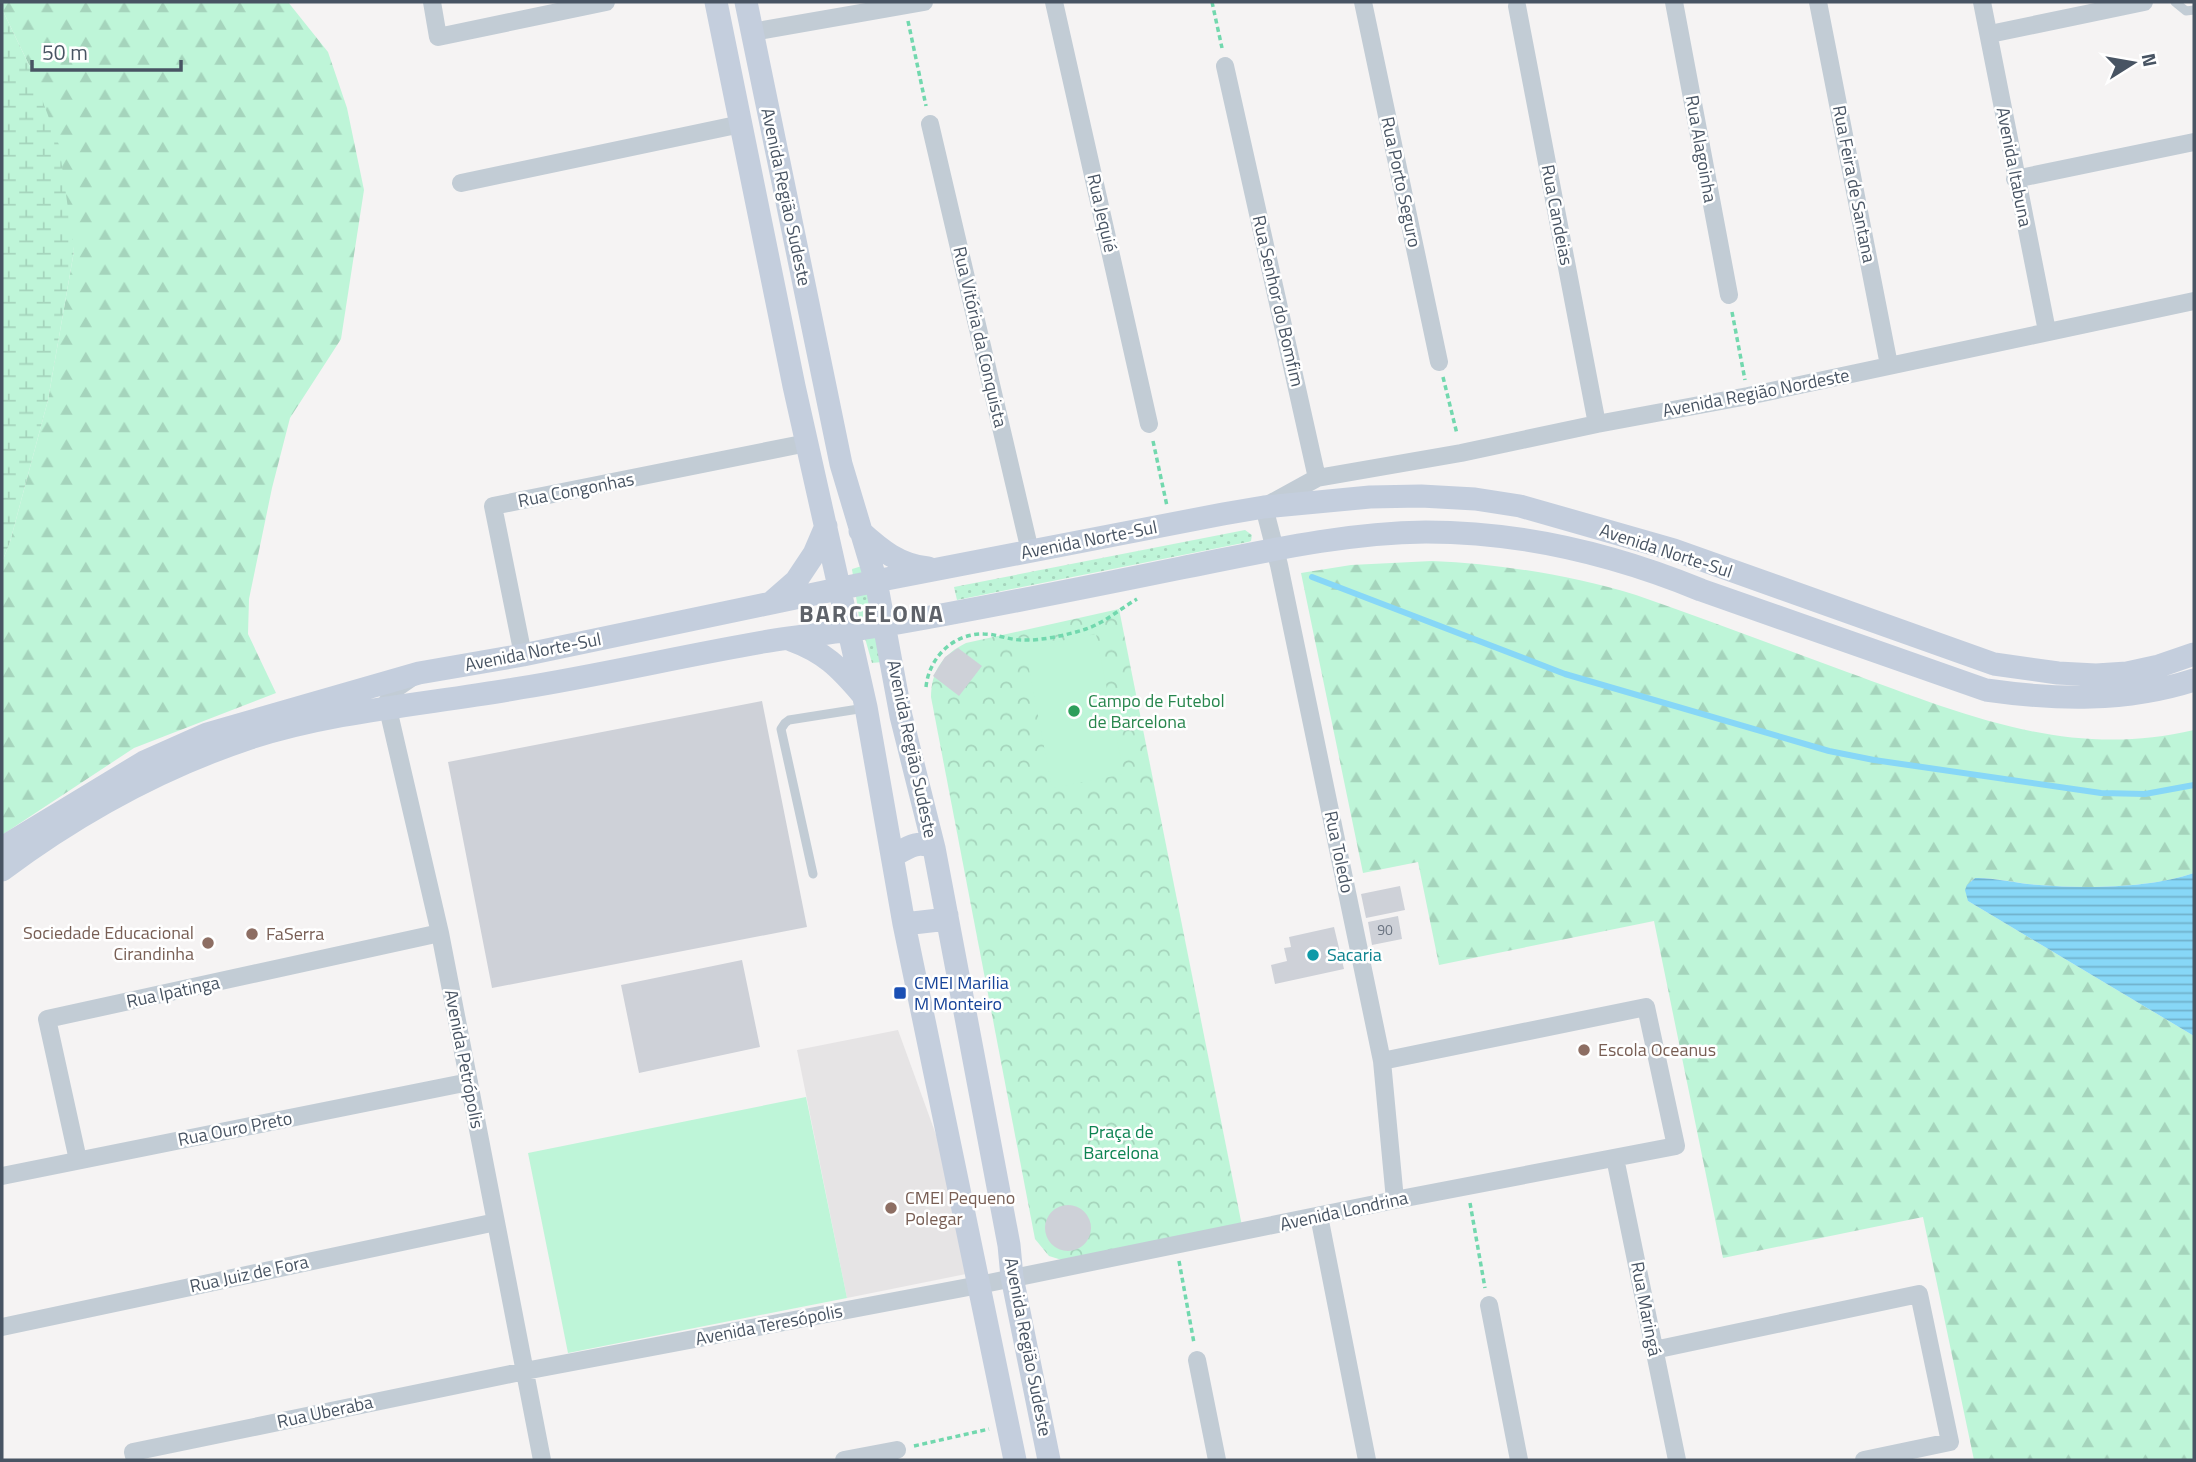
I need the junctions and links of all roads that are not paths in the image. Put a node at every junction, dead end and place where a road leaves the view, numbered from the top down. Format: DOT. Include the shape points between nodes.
graph roads {
  1 [pos="432,2"];
  2 [pos="606,2"];
  3 [pos="716,2"];
  4 [pos="746,2"];
  5 [pos="924,2"];
  6 [pos="1054,2"];
  7 [pos="1363,2"];
  8 [pos="1674,2"];
  9 [pos="1818,2"];
  10 [pos="1982,2"];
  11 [pos="2144,2"];
  12 [pos="2175,2"];
  13 [pos="904,4"];
  14 [pos="1517,6"];
  15 [pos="2194,10"];
  16 [pos="752,32"];
  17 [pos="1990,34"];
  18 [pos="1226,66"];
  19 [pos="741,124"];
  20 [pos="930,124"];
  21 [pos="2194,142"];
  22 [pos="2015,179"];
  23 [pos="461,183"];
  24 [pos="1729,296"];
  25 [pos="2194,301"];
  26 [pos="2046,331"];
  27 [pos="1439,362"];
  28 [pos="1889,365"];
  29 [pos="1149,424"];
  30 [pos="1597,424"];
  31 [pos="807,443"];
  32 [pos="1317,478"];
  33 [pos="1264,507"];
  34 [pos="826,526"];
  35 [pos="860,531"];
  36 [pos="1276,549"];
  37 [pos="1030,551"];
  38 [pos="938,569"];
  39 [pos="876,581"];
  40 [pos="841,590"];
  41 [pos="769,604"];
  42 [pos="942,614"];
  43 [pos="886,625"];
  44 [pos="850,630"];
  45 [pos="788,639"];
  46 [pos="2194,654"];
  47 [pos="523,655"];
  48 [pos="893,669"];
  49 [pos="419,673"];
  50 [pos="2194,680"];
  51 [pos="865,702"];
  52 [pos="388,709"];
  53 [pos="2,848"];
  54 [pos="933,848"];
  55 [pos="893,856"];
  56 [pos="2,870"];
  57 [pos="813,874"];
  58 [pos="947,915"];
  59 [pos="904,924"];
  60 [pos="440,933"];
  61 [pos="1382,1061"];
  62 [pos="469,1082"];
  63 [pos="1615,1158"];
  64 [pos="78,1160"];
  65 [pos="2,1176"];
  66 [pos="1395,1200"];
  67 [pos="1319,1216"];
  68 [pos="496,1222"];
  69 [pos="1012,1277"];
  70 [pos="979,1285"];
  71 [pos="1489,1305"];
  72 [pos="2,1327"];
  73 [pos="1654,1350"];
  74 [pos="1197,1360"];
  75 [pos="525,1371"];
  76 [pos="897,1450"];
  77 [pos="135,1460"];
  78 [pos="542,1460"];
  79 [pos="844,1460"];
  80 [pos="1015,1460"];
  81 [pos="1049,1460"];
  82 [pos="1217,1460"];
  83 [pos="1367,1460"];
  84 [pos="1519,1460"];
  85 [pos="1677,1460"];
  86 [pos="1864,1460"];
  1 -- 2 [label="street" via="438,37"];
  3 -- 19 [label="main road, Avenida Região Sudeste"];
  4 -- 16 [label="main road, Avenida Região Sudeste"];
  5 -- 13 [label="street"];
  6 -- 29 [label="street, Rua Jequié"];
  7 -- 27 [label="street, Rua Porto Seguro"];
  8 -- 24 [label="street, Rua Alagoinha"];
  9 -- 28 [label="street, Rua Feira de Santana"];
  10 -- 17 [label="street, Avenida Itabuna"];
  11 -- 17 [label="street"];
  12 -- 15 [label="lane" via="2186,11"];
  13 -- 16 [label="street"];
  14 -- 30 [label="street, Rua Candeias"];
  16 -- 35 [label="main road, Avenida Região Sudeste" via="841,464"];
  17 -- 22 [label="street, Avenida Itabuna"];
  18 -- 32 [label="street, Rua Senhor do Bomfim"];
  19 -- 23 [label="street"];
  19 -- 31 [label="main road, Avenida Região Sudeste"];
  20 -- 37 [label="street, Rua Vitória da Conquista"];
  21 -- 22 [label="street"];
  22 -- 26 [label="street, Avenida Itabuna"];
  25 -- 26 [label="street, Avenida Região Nordeste"];
  26 -- 28 [label="street, Avenida Região Nordeste"];
  28 -- 30 [label="street, Avenida Região Nordeste"];
  30 -- 32 [label="street, Avenida Região Nordeste"];
  31 -- 34 [label="main road, Avenida Região Sudeste"];
  31 -- 47 [label="street, Rua Congonhas" via="493,506"];
  32 -- 33 [label="street"];
  33 -- 36 [label="street, Rua Toledo"];
  33 -- 37 [label="main road, Avenida Norte-Sul"];
  33 -- 46 [label="main road, Avenida Norte-Sul" via="1421,496 1520,506 1674,550 1994,664 2096,675 2127,673"];
  34 -- 40 [label="main road, Avenida Região Sudeste"];
  34 -- 41 [label="main road" via="796,581"];
  35 -- 38 [label="main road" via="885,554 914,566"];
  35 -- 39 [label="main road, Avenida Região Sudeste"];
  36 -- 42 [label="main road, Avenida Norte-Sul"];
  36 -- 50 [label="main road, Avenida Norte-Sul" via="1385,534 1513,538 1628,563 1986,690 2105,698"];
  36 -- 61 [label="street, Rua Toledo"];
  37 -- 38 [label="main road, Avenida Norte-Sul"];
  38 -- 39 [label="main road, Avenida Norte-Sul"];
  39 -- 40 [label="main road, Avenida Norte-Sul"];
  39 -- 43 [label="main road, Avenida Região Sudeste"];
  40 -- 41 [label="main road, Avenida Norte-Sul"];
  40 -- 44 [label="main road, Avenida Região Sudeste"];
  41 -- 47 [label="main road, Avenida Norte-Sul"];
  42 -- 43 [label="main road, Avenida Norte-Sul"];
  42 -- 48 [label="main road" via="913,626 901,637"];
  43 -- 44 [label="main road, Avenida Norte-Sul"];
  43 -- 48 [label="main road, Avenida Região Sudeste"];
  44 -- 45 [label="main road, Avenida Norte-Sul"];
  44 -- 51 [label="main road, Avenida Região Sudeste"];
  45 -- 51 [label="main road" via="815,649 840,668"];
  45 -- 52 [label="main road, Avenida Norte-Sul"];
  47 -- 49 [label="main road, Avenida Norte-Sul"];
  48 -- 54 [label="main road, Avenida Região Sudeste"];
  49 -- 52 [label="street" via="398,687 387,702"];
  49 -- 53 [label="main road, Avenida Norte-Sul" via="207,734 144,762"];
  51 -- 55 [label="main road, Avenida Região Sudeste"];
  51 -- 57 [label="lane" via="789,720 781,729"];
  52 -- 56 [label="main road, Avenida Norte-Sul" via="253,738 144,780"];
  52 -- 60 [label="street, Avenida Petrópolis"];
  54 -- 55 [label="main road" via="914,844"];
  54 -- 58 [label="main road, Avenida Região Sudeste"];
  55 -- 59 [label="main road, Avenida Região Sudeste"];
  58 -- 59 [label="main road"];
  58 -- 69 [label="main road, Avenida Região Sudeste"];
  59 -- 70 [label="main road, Avenida Região Sudeste"];
  60 -- 62 [label="street, Avenida Petrópolis"];
  60 -- 64 [label="street, Rua Ipatinga" via="47,1019"];
  61 -- 63 [label="street, Avenida Londrina" via="1646,1007 1676,1146"];
  61 -- 66 [label="street, Rua Toledo"];
  62 -- 64 [label="street, Rua Ouro Preto"];
  62 -- 68 [label="street, Avenida Petrópolis"];
  63 -- 66 [label="street, Avenida Londrina"];
  63 -- 73 [label="street, Rua Maringá"];
  64 -- 65 [label="street, Rua Ouro Preto"];
  66 -- 67 [label="street, Avenida Londrina"];
  67 -- 69 [label="street, Avenida Londrina"];
  67 -- 83 [label="street"];
  68 -- 72 [label="street, Rua Juiz de Fora"];
  68 -- 75 [label="street, Avenida Petrópolis"];
  69 -- 70 [label="street, Avenida Teresópolis"];
  69 -- 81 [label="main road, Avenida Região Sudeste"];
  70 -- 75 [label="street, Avenida Teresópolis"];
  70 -- 80 [label="main road, Avenida Região Sudeste"];
  71 -- 84 [label="street"];
  73 -- 85 [label="street, Rua Maringá"];
  73 -- 86 [label="street" via="1919,1294 1950,1442"];
  74 -- 82 [label="street"];
  75 -- 77 [label="street, Rua Uberaba" via="134,1452"];
  75 -- 78 [label="street, Avenida Petrópolis"];
  76 -- 79 [label="street"];
}
